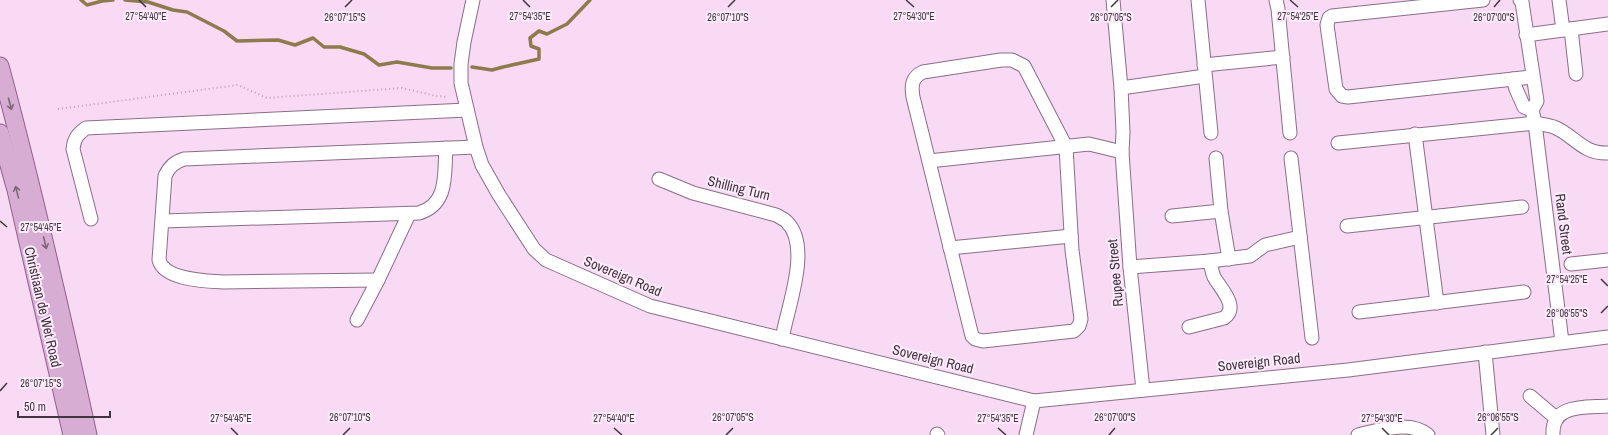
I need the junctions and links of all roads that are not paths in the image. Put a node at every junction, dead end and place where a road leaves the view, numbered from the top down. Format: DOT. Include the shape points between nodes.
graph roads {
  1 [pos="473,0"];
  2 [pos="1113,0"];
  3 [pos="1198,0"];
  4 [pos="1276,0"];
  5 [pos="1483,0"];
  6 [pos="1520,0"];
  7 [pos="1559,0"];
  8 [pos="1608,24"];
  9 [pos="1567,30"];
  10 [pos="1526,34"];
  11 [pos="1283,57"];
  12 [pos="0,66"];
  13 [pos="1205,70"];
  14 [pos="1576,74"];
  15 [pos="1532,77"];
  16 [pos="1513,79"];
  17 [pos="1121,88"];
  18 [pos="466,105"];
  19 [pos="1532,110"];
  20 [pos="1535,123"];
  21 [pos="1211,132"];
  22 [pos="0,133"];
  23 [pos="1290,133"];
  24 [pos="1415,134"];
  25 [pos="1338,143"];
  26 [pos="476,146"];
  27 [pos="1066,147"];
  28 [pos="446,148"];
  29 [pos="1122,152"];
  30 [pos="1608,153"];
  31 [pos="1216,158"];
  32 [pos="1291,158"];
  33 [pos="929,161"];
  34 [pos="658,179"];
  35 [pos="1522,206"];
  36 [pos="1222,211"];
  37 [pos="409,214"];
  38 [pos="1172,216"];
  39 [pos="1426,217"];
  40 [pos="91,220"];
  41 [pos="163,221"];
  42 [pos="1347,226"];
  43 [pos="1071,236"];
  44 [pos="1300,237"];
  45 [pos="950,248"];
  46 [pos="1229,259"];
  47 [pos="1608,260"];
  48 [pos="1210,261"];
  49 [pos="1571,264"];
  50 [pos="1130,267"];
  51 [pos="378,280"];
  52 [pos="1524,292"];
  53 [pos="1436,303"];
  54 [pos="1359,312"];
  55 [pos="357,320"];
  56 [pos="1189,328"];
  57 [pos="1608,337"];
  58 [pos="1312,338"];
  59 [pos="782,339"];
  60 [pos="1562,342"];
  61 [pos="1485,352"];
  62 [pos="1143,390"];
  63 [pos="1530,396"];
  64 [pos="1034,401"];
  65 [pos="1608,406"];
  66 [pos="1556,418"];
  67 [pos="72,435"];
  68 [pos="88,435"];
  69 [pos="1026,435"];
  70 [pos="1358,435"];
  71 [pos="1428,435"];
  72 [pos="1493,435"];
  73 [pos="1553,435"];
  1 -- 18 [label="street, Sovereign Road" via="461,64 461,83"];
  2 -- 17 [label="street, Rupee Street"];
  3 -- 13 [label="street"];
  4 -- 11 [label="street"];
  5 -- 16 [label="street" via="1328,18 1336,89 1348,98"];
  6 -- 10 [label="street"];
  7 -- 9 [label="street"];
  8 -- 9 [label="street"];
  9 -- 10 [label="street"];
  9 -- 14 [label="street"];
  10 -- 15 [label="street"];
  11 -- 13 [label="street"];
  11 -- 23 [label="street"];
  12 -- 68 [label="main road, Christiaan de Wet Road, one-way" via="45,245"];
  13 -- 17 [label="street"];
  13 -- 21 [label="street"];
  15 -- 16 [label="street"];
  15 -- 19 [label="street" via="1537,101"];
  16 -- 19 [label="street" via="1524,107"];
  17 -- 29 [label="street, Rupee Street"];
  18 -- 26 [label="street, Sovereign Road"];
  18 -- 40 [label="street" via="86,128 78,134 73,149"];
  19 -- 20 [label="street, Rand Street"];
  20 -- 24 [label="street"];
  20 -- 30 [label="street" via="1555,128 1597,153"];
  20 -- 60 [label="street, Rand Street"];
  67 -- 22 [label="main road, Christiaan de Wet Road, one-way" via="16,190"];
  24 -- 25 [label="street"];
  24 -- 39 [label="street"];
  26 -- 28 [label="street"];
  26 -- 59 [label="street, Sovereign Road" via="482,165 499,195 534,249 546,260 650,306"];
  27 -- 29 [label="street" via="1089,144"];
  27 -- 33 [label="street"];
  27 -- 33 [label="street" via="1024,66 1012,60 1001,60 923,72 914,78 913,97"];
  27 -- 43 [label="street"];
  28 -- 37 [label="street" via="443,184 437,202 427,211"];
  28 -- 41 [label="street" via="184,159 171,165 165,176"];
  29 -- 50 [label="street, Rupee Street"];
  31 -- 36 [label="street"];
  32 -- 44 [label="street"];
  33 -- 45 [label="street"];
  34 -- 59 [label="street, Shilling Turn" via="693,193 776,215 787,222 793,232 798,253 798,269"];
  35 -- 39 [label="street"];
  36 -- 38 [label="street"];
  36 -- 46 [label="street"];
  37 -- 41 [label="street"];
  37 -- 51 [label="street"];
  39 -- 42 [label="street"];
  39 -- 53 [label="street"];
  41 -- 51 [label="street" via="159,260 170,273 197,280 223,282"];
  43 -- 45 [label="street"];
  43 -- 45 [label="street" via="1081,319 1074,331 983,341 972,336"];
  44 -- 46 [label="street" via="1265,245 1250,256"];
  44 -- 58 [label="street"];
  46 -- 48 [label="street"];
  47 -- 49 [label="street"];
  48 -- 50 [label="street"];
  48 -- 56 [label="street" via="1215,279 1226,293 1230,312 1224,318"];
  50 -- 62 [label="street, Rupee Street"];
  51 -- 55 [label="street"];
  52 -- 53 [label="street"];
  53 -- 54 [label="street"];
  57 -- 60 [label="street, Sovereign Road"];
  59 -- 64 [label="street, Sovereign Road"];
  60 -- 61 [label="street, Sovereign Road"];
  61 -- 62 [label="street, Sovereign Road" via="1348,370"];
  61 -- 72 [label="street"];
  62 -- 64 [label="street, Sovereign Road"];
  63 -- 66 [label="street"];
  64 -- 69 [label="street"];
  65 -- 66 [label="street" via="1570,409"];
  66 -- 73 [label="street"];
  70 -- 71 [label="street" via="1407,426"];
}
